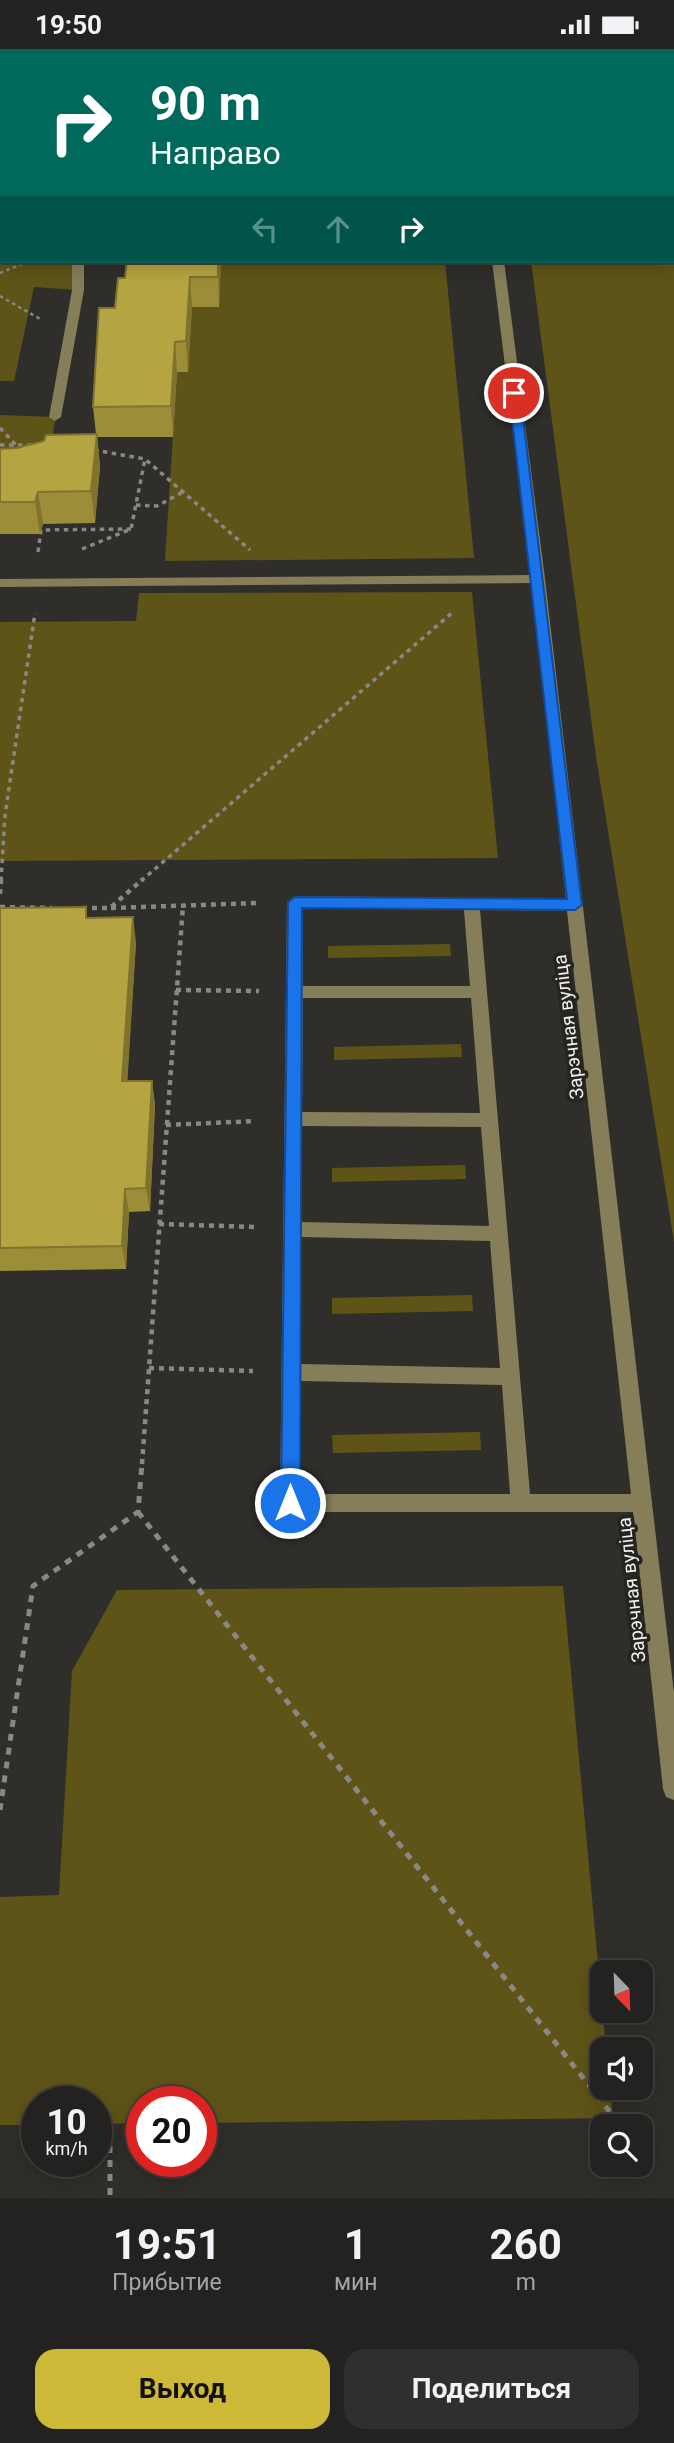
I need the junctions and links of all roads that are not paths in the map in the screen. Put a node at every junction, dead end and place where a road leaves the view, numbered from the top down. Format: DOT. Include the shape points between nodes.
graph roads {
  1 [pos="78,263"];
  2 [pos="498,263"];
  3 [pos="55,417"];
  4 [pos="538,579"];
  5 [pos="0,583"];
  6 [pos="472,905"];
  7 [pos="575,905"];
  8 [pos="295,992"];
  9 [pos="479,992"];
  10 [pos="293,1119"];
  11 [pos="489,1119"];
  12 [pos="293,1229"];
  13 [pos="499,1234"];
  14 [pos="291,1372"];
  15 [pos="511,1377"];
  16 [pos="643,1503"];
  17 [pos="521,1505"];
  18 [pos="674,1790"];
  1 -- 3 [label="street" via="78,290"];
  2 -- 4 [label="street, Зарэчная вуліца"];
  4 -- 5 [label="street"];
  4 -- 7 [label="street, Зарэчная вуліца"];
  6 -- 7 [label="street"];
  6 -- 8 [label="street" via="295,902"];
  6 -- 9 [label="street"];
  7 -- 16 [label="street, Зарэчная вуліца"];
  8 -- 9 [label="street"];
  8 -- 10 [label="street"];
  9 -- 11 [label="street"];
  10 -- 11 [label="street"];
  10 -- 12 [label="street"];
  11 -- 13 [label="street"];
  12 -- 13 [label="street"];
  12 -- 14 [label="street"];
  13 -- 15 [label="street"];
  14 -- 15 [label="street"];
  14 -- 17 [label="street" via="290,1503"];
  15 -- 17 [label="street"];
  16 -- 17 [label="street"];
  16 -- 18 [label="street, Зарэчная вуліца"];
}
